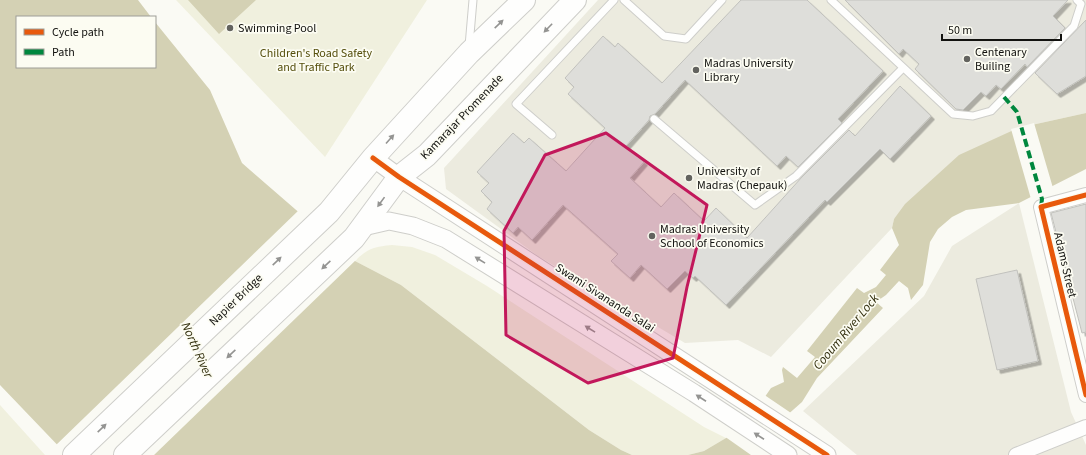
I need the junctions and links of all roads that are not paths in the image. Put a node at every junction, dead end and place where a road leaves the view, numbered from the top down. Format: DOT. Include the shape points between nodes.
graph roads {
  1 [pos="473,0"];
  2 [pos="524,0"];
  3 [pos="575,0"];
  4 [pos="614,0"];
  5 [pos="624,0"];
  6 [pos="722,0"];
  7 [pos="831,0"];
  8 [pos="1077,0"];
  9 [pos="469,53"];
  10 [pos="903,68"];
  11 [pos="654,119"];
  12 [pos="552,135"];
  13 [pos="373,158"];
  14 [pos="399,177"];
  15 [pos="1086,195"];
  16 [pos="358,232"];
  17 [pos="1086,395"];
  18 [pos="1086,427"];
  19 [pos="787,454"];
  20 [pos="74,455"];
  21 [pos="125,455"];
  22 [pos="827,455"];
  23 [pos="1016,455"];
  1 -- 9 [label="lane"];
  9 -- 2 [label="main road, one-way"];
  3 -- 14 [label="main road, Kamarajar Promenade, one-way" via="427,155"];
  4 -- 12 [label="lane" via="516,104"];
  5 -- 6 [label="lane" via="664,36 686,39"];
  7 -- 10 [label="lane"];
  8 -- 10 [label="lane" via="1081,4 1074,26 991,111 973,116 953,114"];
  13 -- 9 [label="main road, one-way"];
  10 -- 11 [label="lane" via="796,176 755,205"];
  13 -- 14 [label="street, Swami Sivananda Salai"];
  20 -- 13 [label="main road, Napier Bridge, one-way" via="329,212"];
  14 -- 16 [label="main road, Kamarajar Promenade, one-way"];
  14 -- 22 [label="street, Swami Sivananda Salai"];
  15 -- 17 [label="street, Adams Street" via="1041,207"];
  19 -- 16 [label="street, one-way" via="446,239 413,226 388,221"];
  16 -- 21 [label="main road, one-way"];
  18 -- 23 [label="street"];
}
